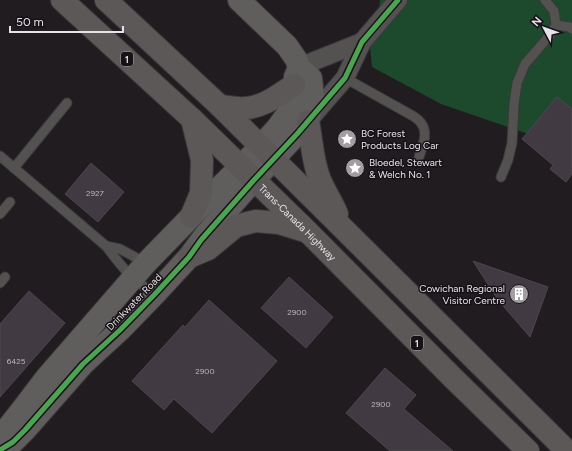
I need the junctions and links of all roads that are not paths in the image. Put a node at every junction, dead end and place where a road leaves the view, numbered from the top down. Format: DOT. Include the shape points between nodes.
graph roads {
  1 [pos="62,0"];
  2 [pos="106,0"];
  3 [pos="239,0"];
  4 [pos="398,0"];
  5 [pos="545,0"];
  6 [pos="556,25"];
  7 [pos="572,29"];
  8 [pos="362,42"];
  9 [pos="297,76"];
  10 [pos="345,78"];
  11 [pos="68,103"];
  12 [pos="220,106"];
  13 [pos="192,119"];
  14 [pos="308,121"];
  15 [pos="267,153"];
  16 [pos="0,156"];
  17 [pos="419,157"];
  18 [pos="14,168"];
  19 [pos="247,173"];
  20 [pos="501,178"];
  21 [pos="10,202"];
  22 [pos="0,214"];
  23 [pos="191,217"];
  24 [pos="342,227"];
  25 [pos="308,232"];
  26 [pos="106,246"];
  27 [pos="189,257"];
  28 [pos="140,271"];
  29 [pos="154,295"];
  30 [pos="0,450"];
  31 [pos="528,451"];
  32 [pos="567,451"];
  1 -- 13 [label="highway, Trans-Canada Highway / 1"];
  2 -- 12 [label="highway"];
  3 -- 9 [label="street" via="287,46 296,59"];
  4 -- 8 [label="street"];
  5 -- 6 [label="lane" via="554,11"];
  6 -- 7 [label="lane"];
  6 -- 20 [label="lane" via="524,64 517,83 512,143"];
  8 -- 9 [label="street"];
  8 -- 10 [label="street"];
  9 -- 12 [label="highway" via="274,98 261,105 246,108"];
  9 -- 14 [label="street" via="311,78 313,98"];
  9 -- 15 [label="street" via="288,113 278,127"];
  10 -- 14 [label="street"];
  10 -- 17 [label="lane" via="421,123 425,132"];
  11 -- 18 [label="lane"];
  12 -- 15 [label="highway"];
  13 -- 19 [label="highway, Trans-Canada Highway / 1"];
  13 -- 23 [label="highway" via="202,160 201,193"];
  14 -- 15 [label="street" via="297,134"];
  14 -- 24 [label="highway" via="312,154 320,180"];
  15 -- 19 [label="street, Drinkwater Road"];
  15 -- 24 [label="highway"];
  16 -- 18 [label="lane"];
  18 -- 26 [label="lane"];
  19 -- 23 [label="street, Drinkwater Road"];
  19 -- 25 [label="highway, Trans-Canada Highway / 1"];
  19 -- 27 [label="street, Drinkwater Road"];
  21 -- 22 [label="lane"];
  23 -- 28 [label="street, Drinkwater Road"];
  24 -- 32 [label="highway"];
  25 -- 27 [label="highway" via="279,223 256,221 236,226 208,249"];
  25 -- 31 [label="highway, Trans-Canada Highway / 1"];
  26 -- 28 [label="lane" via="120,249"];
  26 -- 28 [label="lane" via="126,272"];
  27 -- 29 [label="street, Drinkwater Road"];
  28 -- 29 [label="lane"];
  28 -- 30 [label="street, Drinkwater Road" via="46,377 4,432"];
  29 -- 30 [label="street, Drinkwater Road" via="84,364 25,430"];
}
